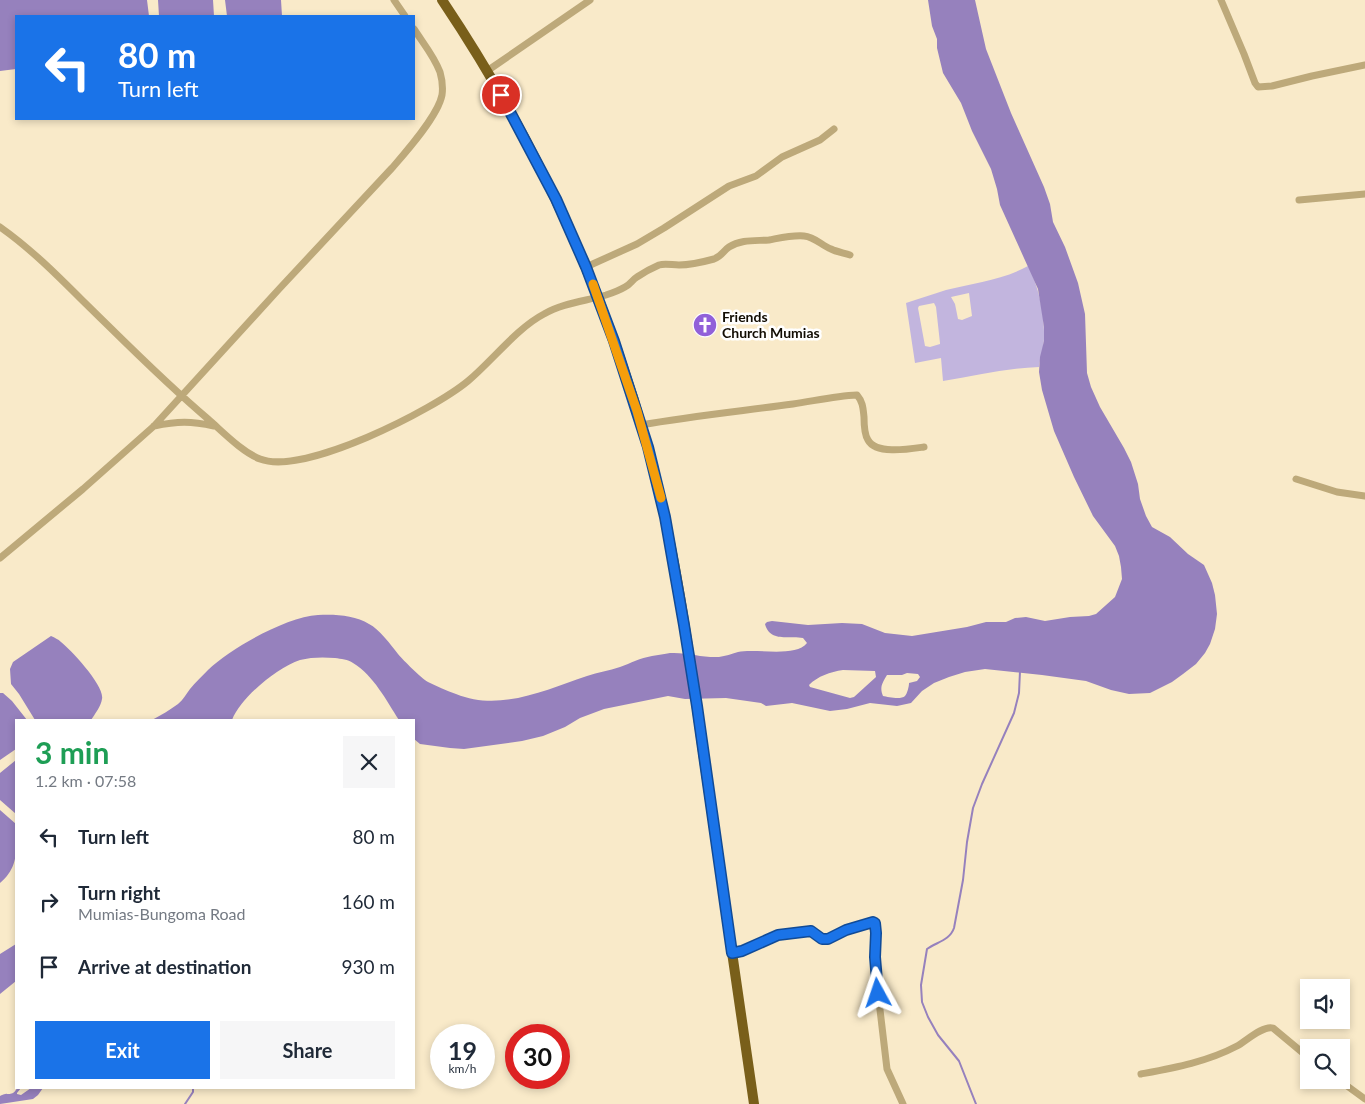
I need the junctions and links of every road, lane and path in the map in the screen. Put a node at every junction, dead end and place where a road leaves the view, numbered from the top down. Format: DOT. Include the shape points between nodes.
graph roads {
  1 [pos="394,0"];
  2 [pos="442,0"];
  3 [pos="590,0"];
  4 [pos="1221,0"];
  5 [pos="404,15"];
  6 [pos="415,30"];
  7 [pos="1365,65"];
  8 [pos="487,71"];
  9 [pos="834,129"];
  10 [pos="1365,194"];
  11 [pos="1299,200"];
  12 [pos="0,227"];
  13 [pos="850,255"];
  14 [pos="586,267"];
  15 [pos="598,296"];
  16 [pos="181,396"];
  17 [pos="641,424"];
  18 [pos="154,426"];
  19 [pos="217,427"];
  20 [pos="924,447"];
  21 [pos="1296,479"];
  22 [pos="1365,496"];
  23 [pos="0,558"];
  24 [pos="732,953"];
  25 [pos="1300,1050"];
  26 [pos="1141,1074"];
  27 [pos="1350,1088"];
  28 [pos="1365,1099"];
  29 [pos="754,1104"];
  30 [pos="903,1104"];
  1 -- 5 [label="street"];
  2 -- 8 [label="highway"];
  3 -- 8 [label="street"];
  4 -- 7 [label="street" via="1258,87"];
  6 -- 16 [label="street" via="430,52 442,80 442,95 434,113 392,168"];
  8 -- 14 [label="highway" via="556,199"];
  9 -- 14 [label="street" via="820,140 782,157 756,176 729,186 637,244"];
  10 -- 11 [label="street"];
  12 -- 16 [label="street" via="47,265"];
  13 -- 15 [label="street" via="804,236 752,240 730,246 714,259 684,265 660,265 626,287"];
  14 -- 15 [label="highway"];
  15 -- 17 [label="highway"];
  15 -- 19 [label="street" via="544,314 455,392 402,421 335,450 304,460 270,462 257,458"];
  16 -- 18 [label="street"];
  16 -- 19 [label="street"];
  17 -- 20 [label="street" via="857,395 862,400 868,441 874,447 893,450"];
  17 -- 24 [label="highway" via="662,503 687,641"];
  18 -- 19 [label="street" via="194,422"];
  18 -- 23 [label="street"];
  21 -- 22 [label="street" via="1337,492"];
  24 -- 29 [label="highway"];
  24 -- 30 [label="street" via="778,935 811,931 822,939 828,939 863,924 875,923 876,976 887,1070"];
  25 -- 26 [label="street" via="1269,1027 1220,1055"];
  27 -- 28 [label="street"];
}
